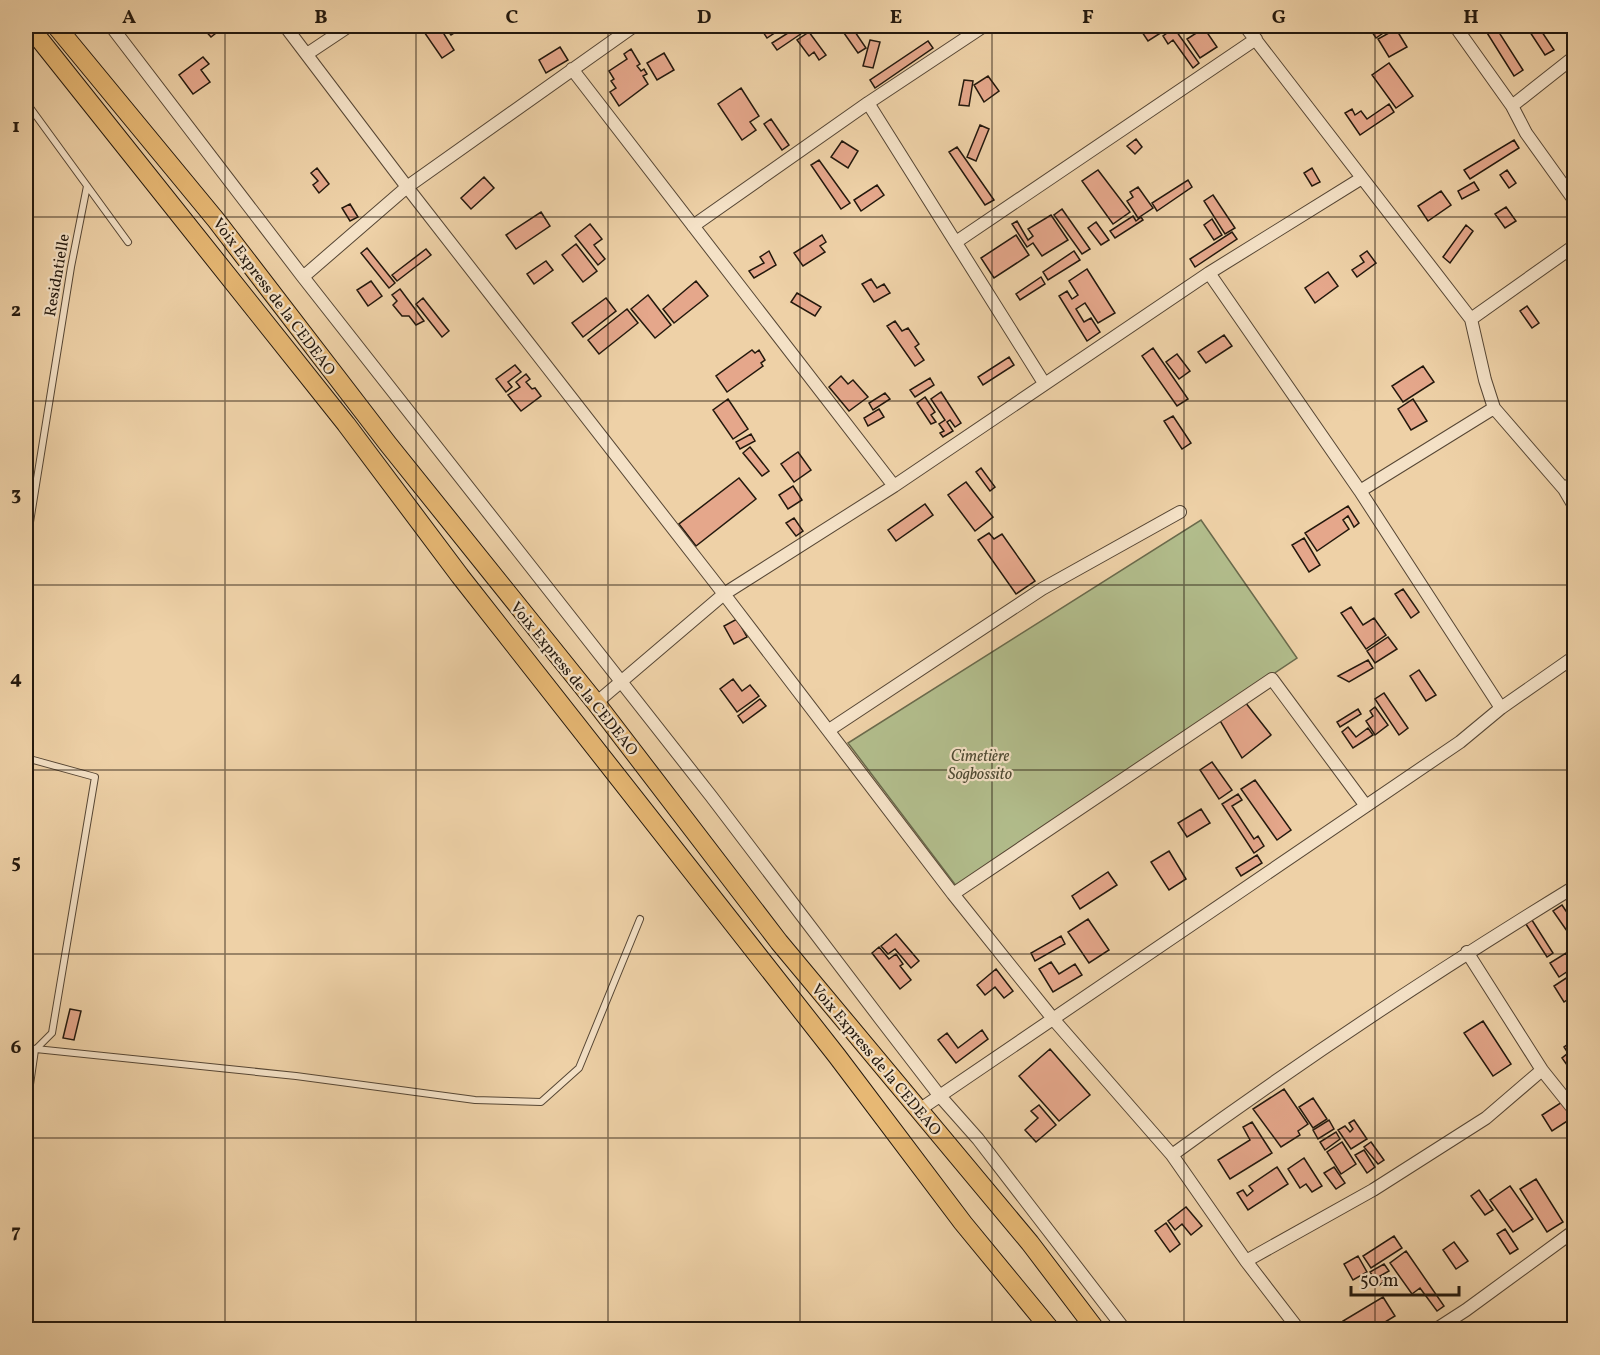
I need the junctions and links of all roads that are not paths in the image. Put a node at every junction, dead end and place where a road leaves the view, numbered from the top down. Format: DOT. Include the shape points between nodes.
graph roads {
  1 [pos="29,26"];
  2 [pos="56,26"];
  3 [pos="111,26"];
  4 [pos="285,26"];
  5 [pos="349,26"];
  6 [pos="634,26"];
  7 [pos="984,26"];
  8 [pos="1245,26"];
  9 [pos="1455,26"];
  10 [pos="1256,39"];
  11 [pos="307,54"];
  12 [pos="1575,57"];
  13 [pos="572,69"];
  14 [pos="26,102"];
  15 [pos="868,103"];
  16 [pos="1512,106"];
  17 [pos="146,136"];
  18 [pos="129,150"];
  19 [pos="1362,178"];
  20 [pos="87,186"];
  21 [pos="407,187"];
  22 [pos="1575,200"];
  23 [pos="693,226"];
  24 [pos="128,242"];
  25 [pos="956,242"];
  26 [pos="1575,246"];
  27 [pos="1209,273"];
  28 [pos="303,277"];
  29 [pos="1471,319"];
  30 [pos="1044,383"];
  31 [pos="1494,408"];
  32 [pos="1569,485"];
  33 [pos="894,486"];
  34 [pos="1360,491"];
  35 [pos="1575,506"];
  36 [pos="1180,512"];
  37 [pos="26,548"];
  38 [pos="724,594"];
  39 [pos="1575,657"];
  40 [pos="621,683"];
  41 [pos="596,703"];
  42 [pos="1501,708"];
  43 [pos="829,730"];
  44 [pos="26,758"];
  45 [pos="1366,806"];
  46 [pos="682,813"];
  47 [pos="659,829"];
  48 [pos="1575,887"];
  49 [pos="954,894"];
  50 [pos="640,919"];
  51 [pos="1467,952"];
  52 [pos="1054,1020"];
  53 [pos="26,1048"];
  54 [pos="35,1050"];
  55 [pos="1542,1070"];
  56 [pos="939,1095"];
  57 [pos="919,1110"];
  58 [pos="1575,1110"];
  59 [pos="26,1112"];
  60 [pos="1172,1155"];
  61 [pos="1575,1231"];
  62 [pos="1246,1261"];
  63 [pos="1051,1329"];
  64 [pos="1096,1329"];
  65 [pos="1125,1329"];
  66 [pos="1299,1329"];
  67 [pos="1435,1329"];
  1 -- 18 [label="main road"];
  2 -- 17 [label="main road, Voix Express de la CEDEAO"];
  3 -- 28 [label="street"];
  4 -- 11 [label="street"];
  5 -- 11 [label="street"];
  6 -- 13 [label="street"];
  7 -- 15 [label="street"];
  8 -- 10 [label="street"];
  9 -- 16 [label="street"];
  10 -- 19 [label="street"];
  10 -- 25 [label="street"];
  11 -- 21 [label="street"];
  12 -- 16 [label="street"];
  13 -- 21 [label="street"];
  13 -- 23 [label="street"];
  14 -- 20 [label="lane"];
  15 -- 23 [label="street"];
  15 -- 25 [label="street"];
  16 -- 22 [label="street" via="1526,133"];
  17 -- 18 [label="main road"];
  17 -- 41 [label="main road, Voix Express de la CEDEAO"];
  18 -- 47 [label="main road" via="346,423 460,576"];
  19 -- 27 [label="street"];
  19 -- 29 [label="street"];
  20 -- 24 [label="lane"];
  20 -- 37 [label="lane, Residntielle"];
  21 -- 28 [label="street"];
  21 -- 38 [label="street"];
  23 -- 33 [label="street"];
  25 -- 30 [label="street"];
  26 -- 29 [label="street"];
  27 -- 30 [label="street"];
  27 -- 34 [label="street"];
  28 -- 40 [label="street"];
  29 -- 31 [label="street"];
  30 -- 33 [label="street"];
  31 -- 32 [label="street"];
  31 -- 34 [label="street"];
  32 -- 35 [label="street"];
  33 -- 38 [label="street"];
  34 -- 42 [label="street"];
  36 -- 43 [label="street" via="1042,589"];
  38 -- 40 [label="street"];
  38 -- 43 [label="street"];
  39 -- 42 [label="street"];
  40 -- 41 [label="street"];
  40 -- 56 [label="street"];
  41 -- 46 [label="main road, Voix Express de la CEDEAO"];
  42 -- 45 [label="street" via="1460,742"];
  43 -- 49 [label="street"];
  44 -- 54 [label="lane" via="94,777 52,1033"];
  45 -- 49 [label="street" via="1272,678"];
  45 -- 52 [label="street"];
  46 -- 47 [label="main road"];
  46 -- 57 [label="main road, Voix Express de la CEDEAO" via="779,942"];
  47 -- 63 [label="main road" via="963,1223"];
  48 -- 51 [label="street"];
  49 -- 52 [label="street"];
  50 -- 54 [label="lane" via="579,1068 540,1102 475,1100 296,1076"];
  51 -- 55 [label="street"];
  51 -- 60 [label="street" via="1263,1088"];
  52 -- 56 [label="street"];
  52 -- 60 [label="street"];
  53 -- 54 [label="lane"];
  54 -- 59 [label="lane"];
  55 -- 58 [label="street"];
  55 -- 62 [label="street" via="1485,1118 1373,1190"];
  56 -- 57 [label="street"];
  56 -- 65 [label="street" via="978,1139"];
  57 -- 64 [label="main road, Voix Express de la CEDEAO"];
  60 -- 62 [label="street"];
  61 -- 67 [label="street"];
  62 -- 66 [label="street"];
}
